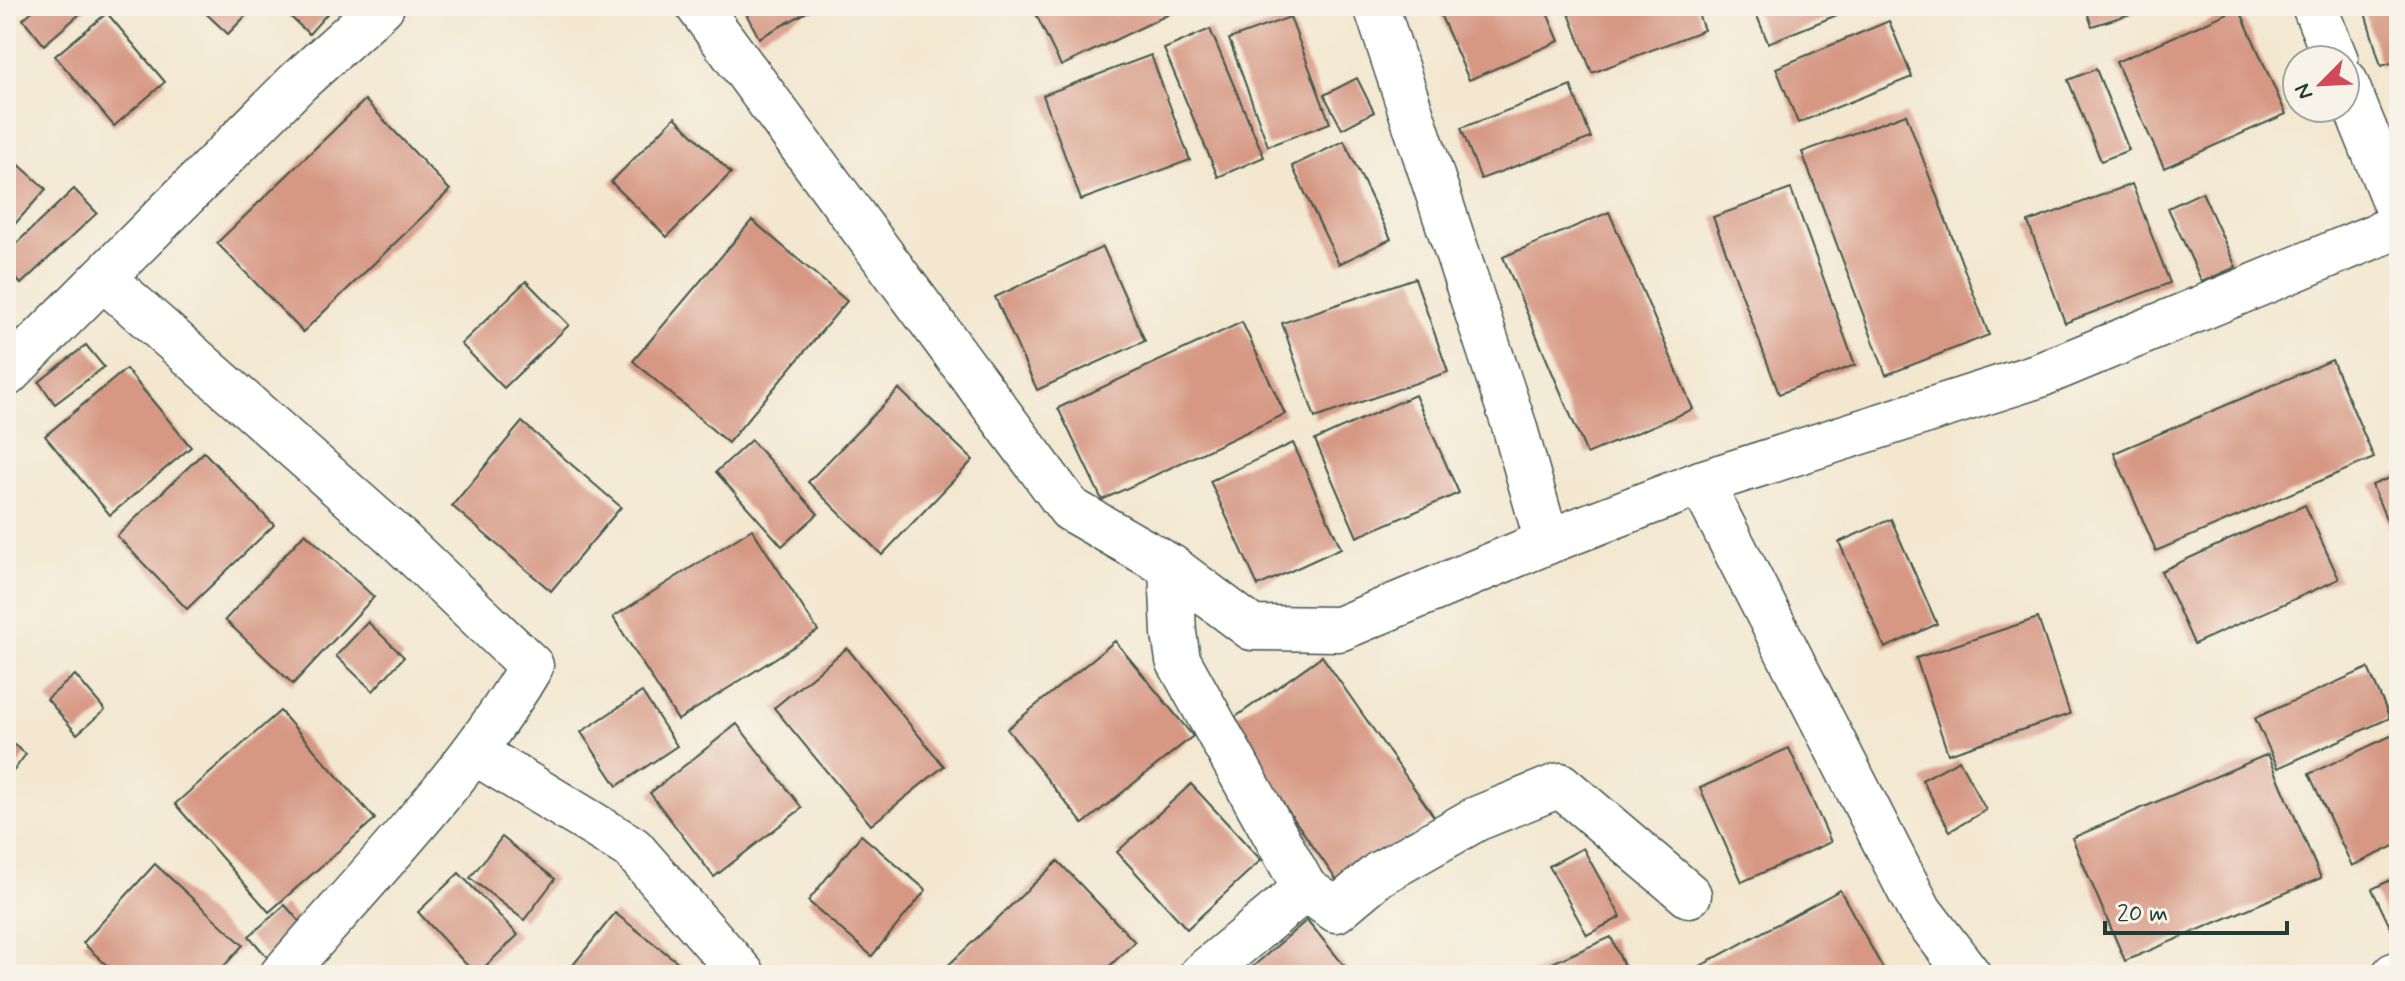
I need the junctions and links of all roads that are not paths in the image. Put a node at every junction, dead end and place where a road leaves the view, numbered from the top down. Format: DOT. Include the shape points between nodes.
graph roads {
  1 [pos="382,6"];
  2 [pos="698,6"];
  3 [pos="1376,6"];
  4 [pos="2314,6"];
  5 [pos="2329,44"];
  6 [pos="2361,120"];
  7 [pos="2399,214"];
  8 [pos="2399,226"];
  9 [pos="103,278"];
  10 [pos="6,375"];
  11 [pos="1701,483"];
  12 [pos="1547,542"];
  13 [pos="1171,567"];
  14 [pos="474,752"];
  15 [pos="1305,889"];
  16 [pos="1689,895"];
  17 [pos="282,975"];
  18 [pos="743,975"];
  19 [pos="1201,975"];
  20 [pos="1969,975"];
  1 -- 9 [label="street" via="299,81"];
  2 -- 13 [label="street" via="1070,509"];
  3 -- 12 [label="street" via="1514,425"];
  4 -- 5 [label="street"];
  6 -- 7 [label="street"];
  8 -- 11 [label="street" via="2040,375"];
  9 -- 10 [label="street"];
  9 -- 14 [label="street" via="393,534 531,666"];
  11 -- 12 [label="street"];
  11 -- 20 [label="street" via="1920,911"];
  12 -- 13 [label="street" via="1339,629 1252,628"];
  13 -- 15 [label="street" via="1178,660"];
  14 -- 17 [label="street"];
  14 -- 18 [label="street" via="632,848"];
  15 -- 16 [label="street" via="1336,910 1379,874 1476,819 1560,785"];
  15 -- 19 [label="street"];
}
